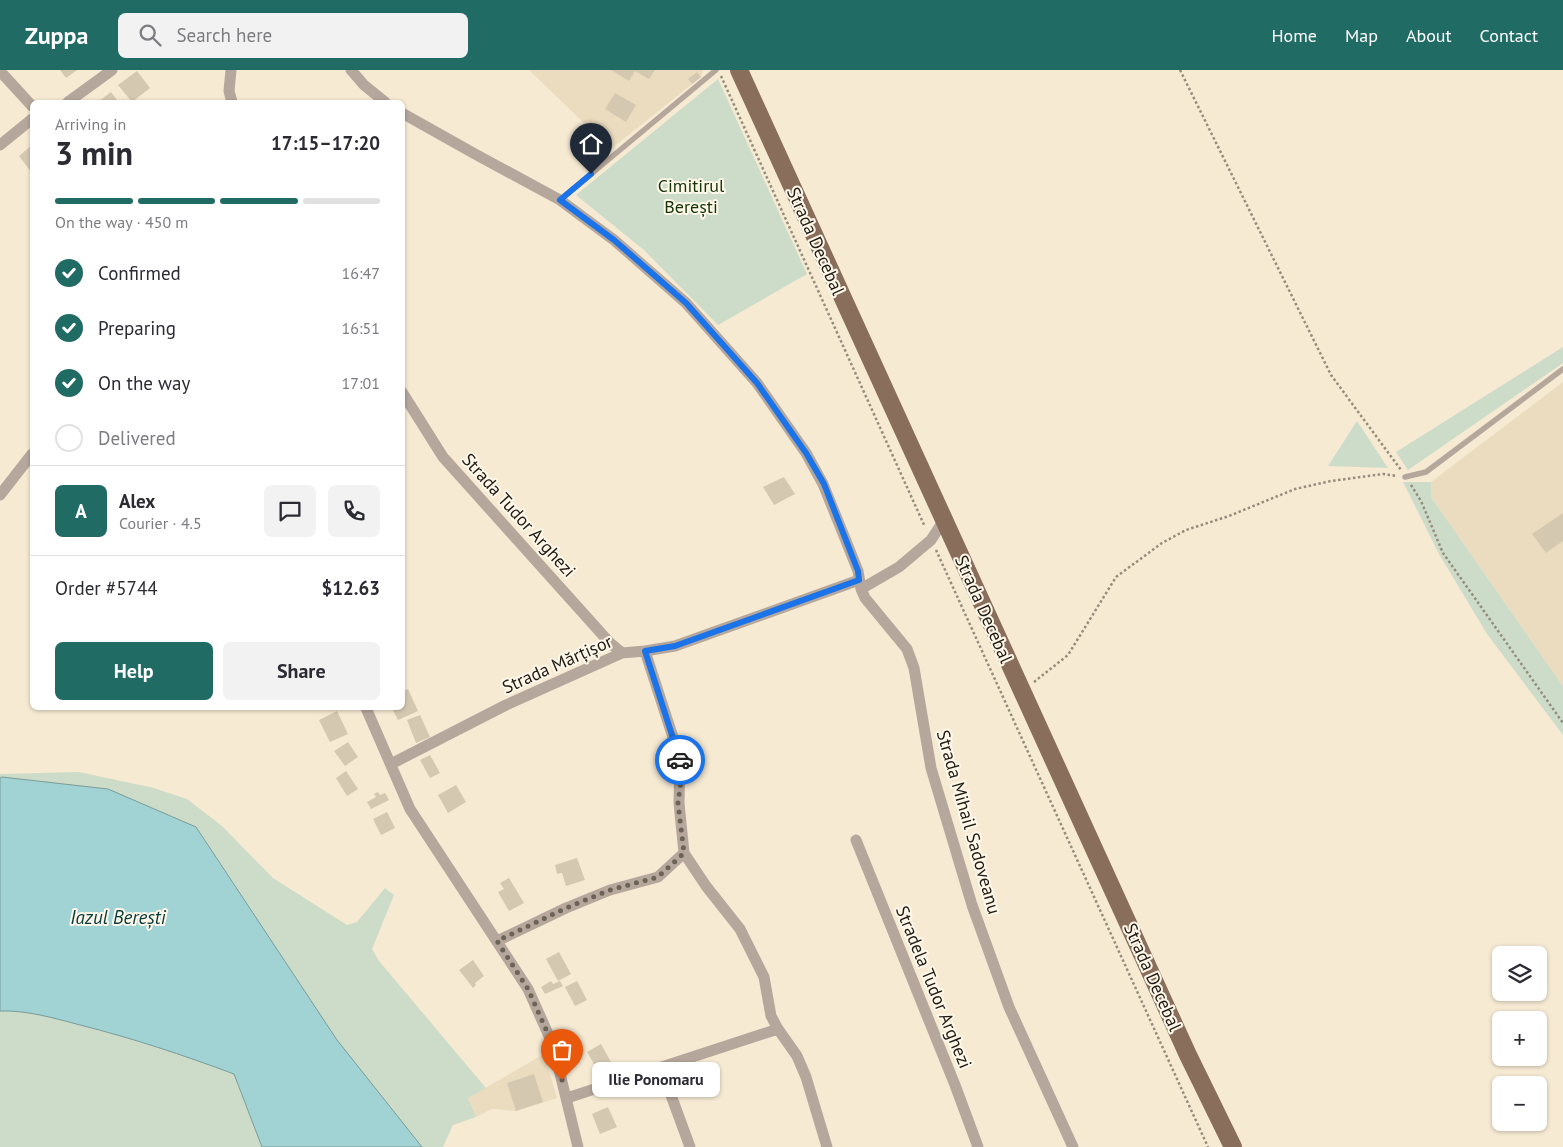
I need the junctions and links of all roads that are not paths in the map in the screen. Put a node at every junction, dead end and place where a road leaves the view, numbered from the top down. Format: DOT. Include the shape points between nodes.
graph roads {
  1 [pos="112,70"];
  2 [pos="231,70"];
  3 [pos="351,70"];
  4 [pos="717,70"];
  5 [pos="738,70"];
  6 [pos="0,71"];
  7 [pos="71,100"];
  8 [pos="231,100"];
  9 [pos="383,100"];
  10 [pos="30,104"];
  11 [pos="405,115"];
  12 [pos="30,121"];
  13 [pos="0,145"];
  14 [pos="560,200"];
  15 [pos="1563,369"];
  16 [pos="405,397"];
  17 [pos="30,457"];
  18 [pos="1406,477"];
  19 [pos="0,495"];
  20 [pos="944,520"];
  21 [pos="860,584"];
  22 [pos="645,651"];
  23 [pos="622,653"];
  24 [pos="367,710"];
  25 [pos="392,764"];
  26 [pos="856,840"];
  27 [pos="684,853"];
  28 [pos="497,941"];
  29 [pos="778,1030"];
  30 [pos="661,1068"];
  31 [pos="567,1098"];
  32 [pos="578,1147"];
  33 [pos="690,1147"];
  34 [pos="827,1147"];
  35 [pos="978,1147"];
  36 [pos="1073,1147"];
  37 [pos="1233,1147"];
  1 -- 7 [label="street"];
  2 -- 8 [label="street"];
  3 -- 9 [label="street"];
  4 -- 14 [label="lane"];
  5 -- 20 [label="main road, Strada Decebal"];
  6 -- 10 [label="street"];
  11 -- 14 [label="street, Strada Mihail Sadoveanu"];
  12 -- 13 [label="street"];
  14 -- 21 [label="street, Strada Mihail Sadoveanu" via="614,240 686,303 757,383 824,484 858,571"];
  15 -- 18 [label="lane" via="1426,472"];
  16 -- 23 [label="street, Strada Tudor Arghezi" via="443,457"];
  17 -- 19 [label="street"];
  20 -- 21 [label="street, Strada Mărțișor" via="931,540 899,567"];
  20 -- 37 [label="main road, Strada Decebal"];
  21 -- 22 [label="street, Strada Mărțișor" via="675,646"];
  21 -- 36 [label="street, Strada Mihail Sadoveanu" via="873,608 907,648 914,668 931,768 972,905 1006,1000"];
  22 -- 23 [label="street, Strada Mărțișor"];
  22 -- 27 [label="street" via="680,759 678,803"];
  23 -- 25 [label="street, Strada Mărțișor" via="506,704"];
  24 -- 25 [label="street"];
  25 -- 28 [label="street" via="410,809"];
  26 -- 35 [label="street, Stradela Tudor Arghezi"];
  27 -- 28 [label="street" via="658,877 610,890"];
  27 -- 29 [label="street" via="740,929 764,977 771,1016"];
  28 -- 31 [label="street" via="528,989 553,1045"];
  29 -- 30 [label="street"];
  29 -- 34 [label="street" via="797,1056 806,1077"];
  30 -- 31 [label="street"];
  30 -- 33 [label="street"];
  31 -- 32 [label="street"];
}
